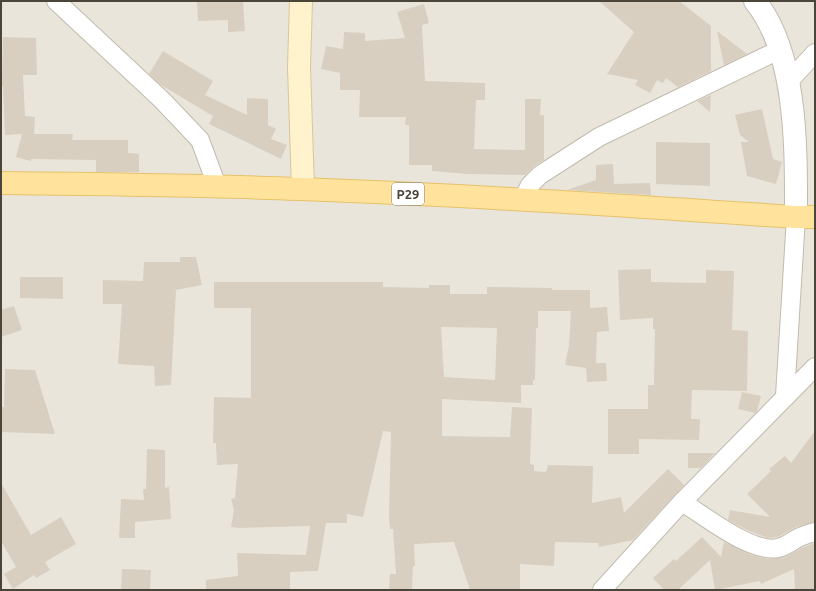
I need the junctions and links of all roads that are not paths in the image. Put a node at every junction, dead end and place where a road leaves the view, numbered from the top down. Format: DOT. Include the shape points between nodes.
graph roads {
  1 [pos="56,1"];
  2 [pos="301,1"];
  3 [pos="755,1"];
  4 [pos="780,49"];
  5 [pos="815,53"];
  6 [pos="788,82"];
  7 [pos="1,183"];
  8 [pos="217,186"];
  9 [pos="303,189"];
  10 [pos="523,199"];
  11 [pos="806,217"];
  12 [pos="815,367"];
  13 [pos="785,396"];
  14 [pos="682,502"];
  15 [pos="815,532"];
  16 [pos="602,590"];
  1 -- 8 [label="street" via="162,100 200,140"];
  2 -- 9 [label="main road" via="299,66"];
  3 -- 4 [label="street" via="764,12"];
  4 -- 6 [label="street"];
  4 -- 10 [label="street" via="599,137 540,175 530,185"];
  5 -- 6 [label="street"];
  6 -- 11 [label="street"];
  7 -- 8 [label="main road, P29"];
  8 -- 9 [label="main road, P29"];
  9 -- 10 [label="main road, P29"];
  10 -- 11 [label="main road, P29"];
  11 -- 13 [label="street"];
  12 -- 13 [label="street"];
  13 -- 14 [label="street"];
  14 -- 15 [label="street" via="739,538 761,548 779,548"];
  14 -- 16 [label="street"];
}
